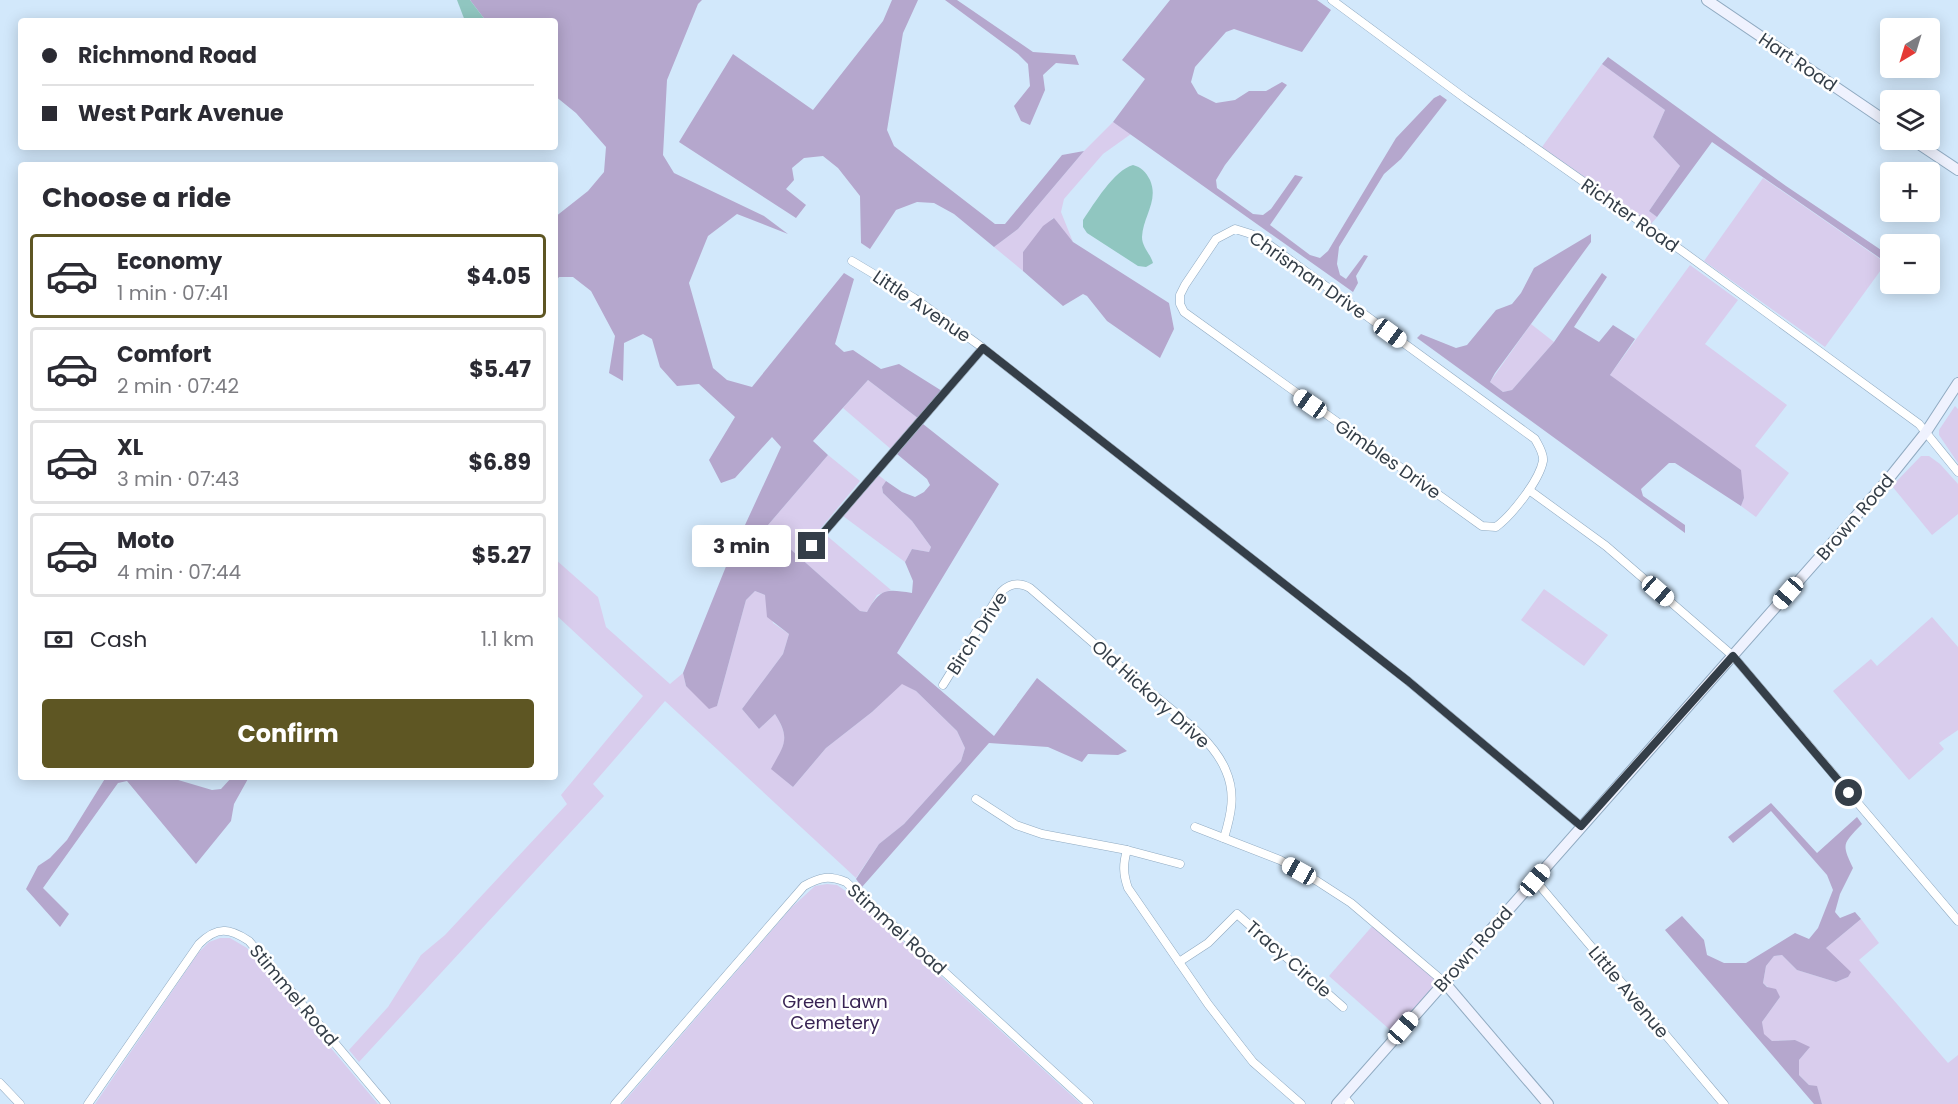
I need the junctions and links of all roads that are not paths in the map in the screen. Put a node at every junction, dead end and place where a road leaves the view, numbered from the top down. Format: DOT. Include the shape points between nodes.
graph roads {
  1 [pos="1332,0"];
  2 [pos="1707,0"];
  3 [pos="1880,117"];
  4 [pos="1928,150"];
  5 [pos="1958,170"];
  6 [pos="852,261"];
  7 [pos="1184,312"];
  8 [pos="983,348"];
  9 [pos="1958,382"];
  10 [pos="1926,432"];
  11 [pos="1958,472"];
  12 [pos="1528,490"];
  13 [pos="812,546"];
  14 [pos="1013,584"];
  15 [pos="1733,656"];
  16 [pos="943,686"];
  17 [pos="976,799"];
  18 [pos="1581,826"];
  19 [pos="1195,827"];
  20 [pos="1224,838"];
  21 [pos="1126,850"];
  22 [pos="1180,864"];
  23 [pos="1535,880"];
  24 [pos="1958,921"];
  25 [pos="1179,963"];
  26 [pos="1444,982"];
  27 [pos="1343,1007"];
  28 [pos="0,1083"];
  29 [pos="1344,1102"];
  30 [pos="20,1104"];
  31 [pos="88,1104"];
  32 [pos="386,1104"];
  33 [pos="615,1104"];
  34 [pos="1089,1104"];
  35 [pos="1301,1104"];
  36 [pos="1548,1104"];
  37 [pos="1724,1104"];
  1 -- 10 [label="street, Richter Road"];
  2 -- 3 [label="main road, Hart Road"];
  4 -- 5 [label="main road"];
  6 -- 8 [label="street, Little Avenue" via="914,298"];
  7 -- 12 [label="street, Gimbles Drive" via="1482,526 1496,527 1510,517"];
  7 -- 12 [label="street, Chrisman Drive" via="1180,296 1216,239 1235,229 1251,234 1535,439 1543,462"];
  8 -- 13 [label="street"];
  8 -- 18 [label="street, Little Avenue" via="1408,681"];
  9 -- 10 [label="main road, Brown Road"];
  10 -- 11 [label="street, Richter Road"];
  10 -- 15 [label="main road, Brown Road"];
  12 -- 15 [label="street" via="1606,546"];
  14 -- 16 [label="street, Birch Drive" via="1001,592"];
  14 -- 20 [label="street, Old Hickory Drive" via="1030,588 1182,718 1216,753 1232,789"];
  15 -- 18 [label="main road, Brown Road"];
  15 -- 24 [label="street"];
  17 -- 21 [label="street" via="1016,825 1042,834"];
  18 -- 23 [label="main road, Brown Road"];
  19 -- 20 [label="street"];
  20 -- 26 [label="street" via="1280,860 1351,903"];
  21 -- 22 [label="street"];
  21 -- 25 [label="street" via="1123,865 1128,888"];
  23 -- 26 [label="main road, Brown Road"];
  23 -- 37 [label="street, Little Avenue"];
  25 -- 27 [label="street, Tracy Circle" via="1238,914"];
  25 -- 35 [label="street" via="1253,1062"];
  26 -- 29 [label="main road, Brown Road"];
  26 -- 36 [label="main road"];
  28 -- 30 [label="street"];
  31 -- 32 [label="street, Stimmel Road" via="199,944 209,934 222,930 249,941"];
  33 -- 34 [label="street, Stimmel Road" via="804,885 817,878 832,877 846,882"];
}
